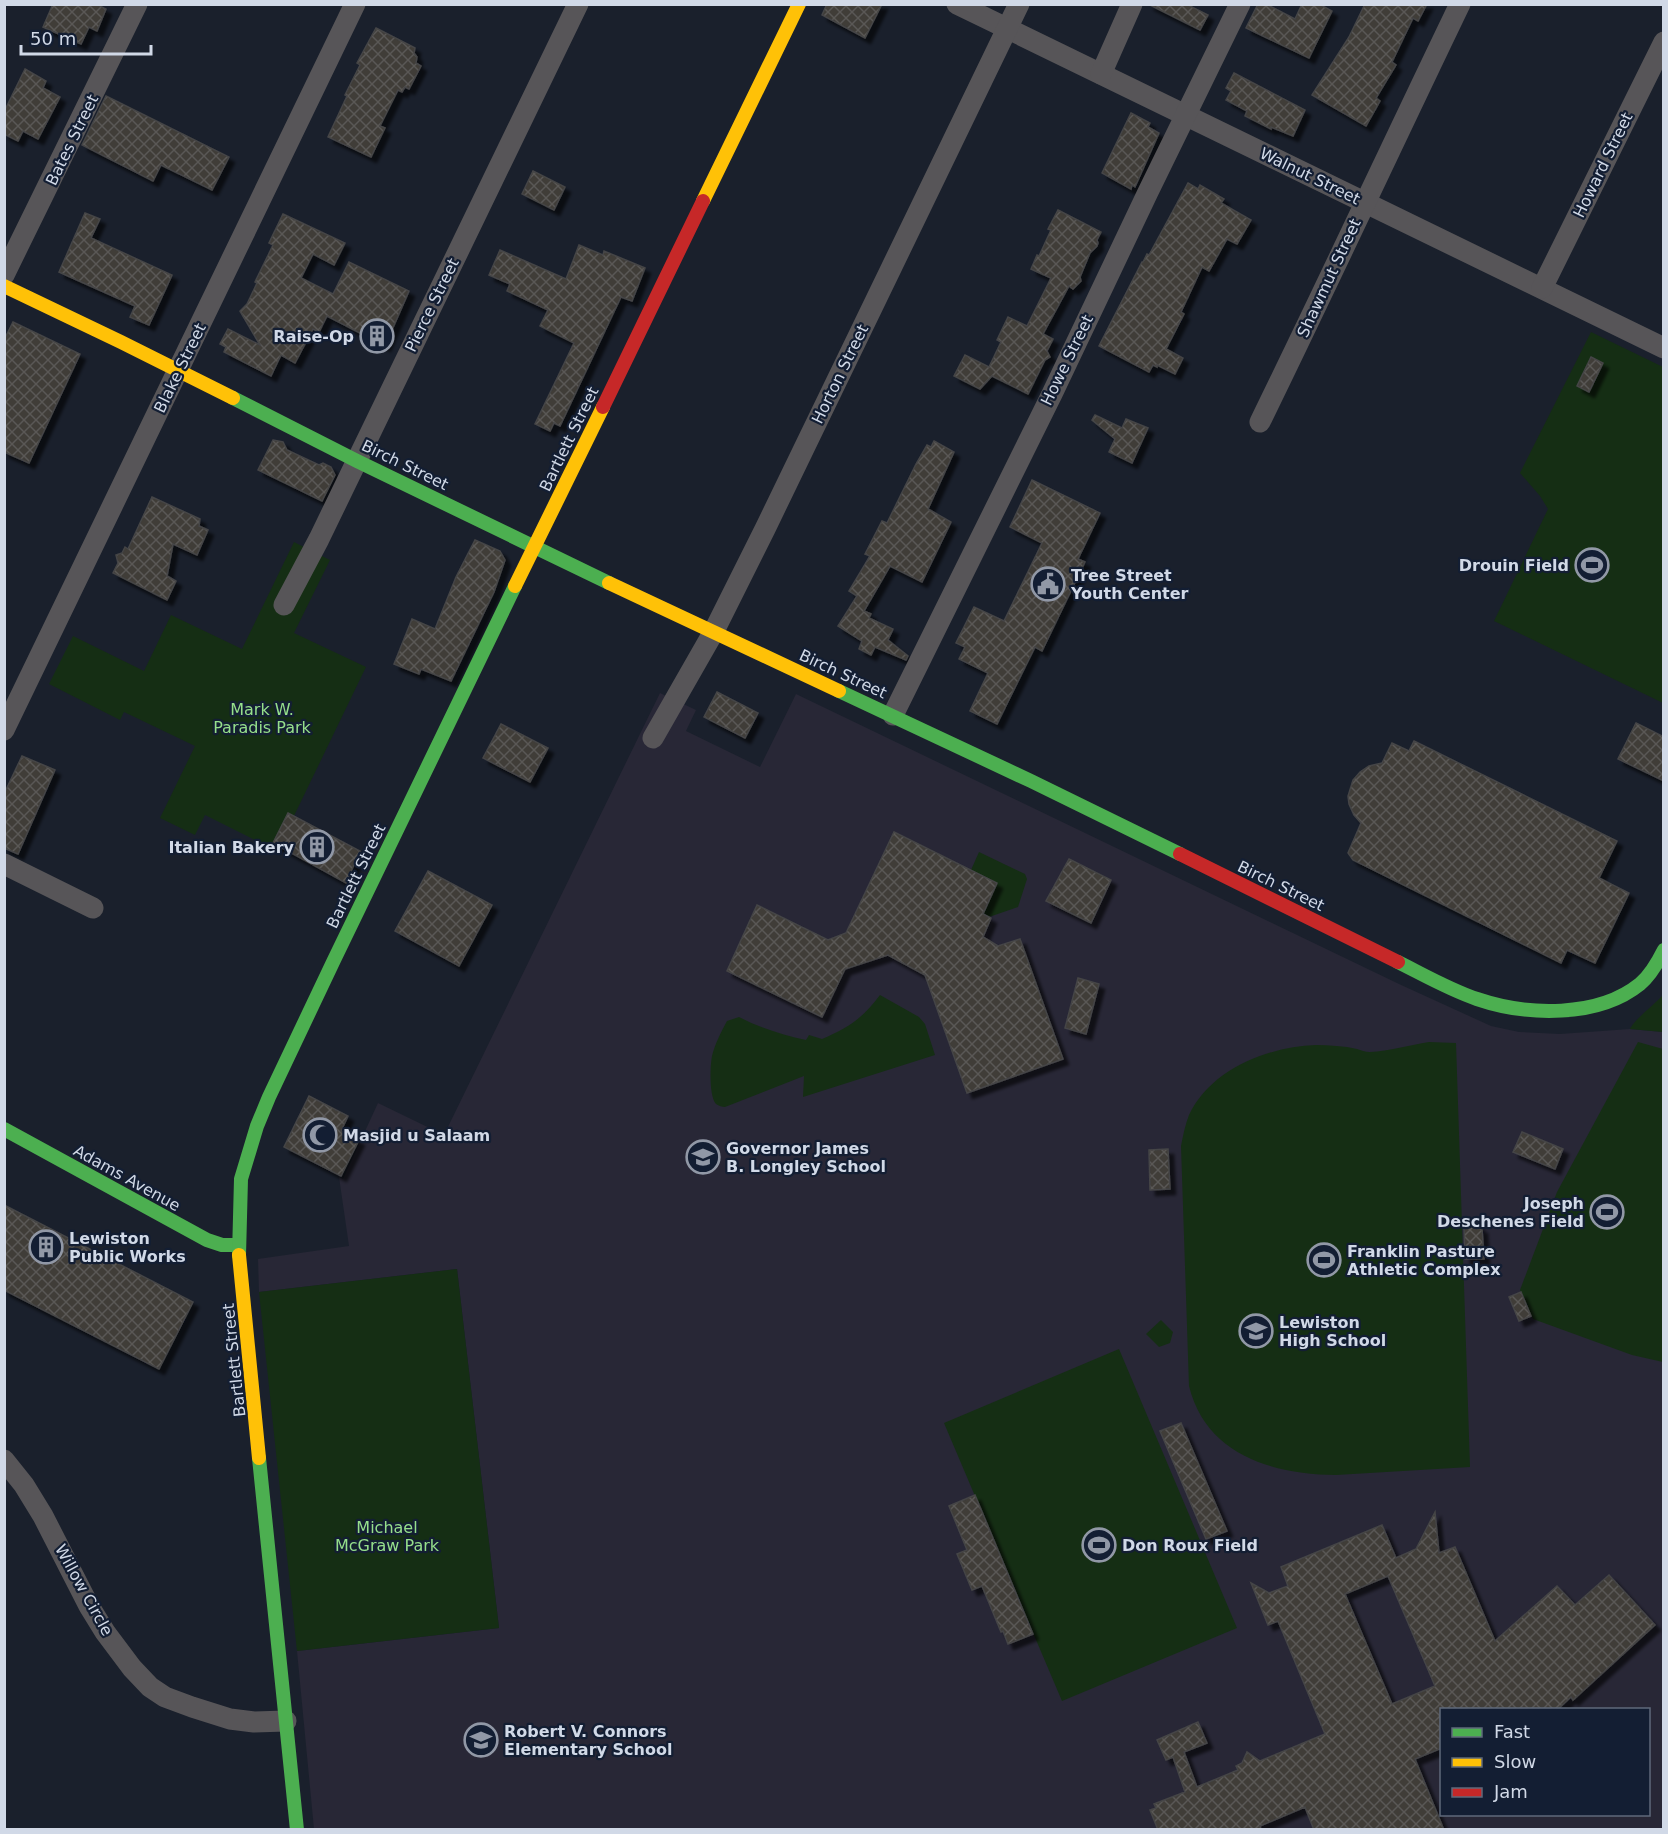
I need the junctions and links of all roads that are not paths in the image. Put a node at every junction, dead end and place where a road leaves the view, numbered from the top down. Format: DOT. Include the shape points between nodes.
graph roads {
  1 [pos="137,4"];
  2 [pos="355,4"];
  3 [pos="578,4"];
  4 [pos="799,4"];
  5 [pos="957,4"];
  6 [pos="1019,4"];
  7 [pos="1132,4"];
  8 [pos="1240,4"];
  9 [pos="1460,4"];
  10 [pos="1007,29"];
  11 [pos="1664,42"];
  12 [pos="1101,74"];
  13 [pos="1185,116"];
  14 [pos="1365,202"];
  15 [pos="4,275"];
  16 [pos="4,286"];
  17 [pos="1542,288"];
  18 [pos="1664,348"];
  19 [pos="179,371"];
  20 [pos="1260,422"];
  21 [pos="357,460"];
  22 [pos="535,546"];
  23 [pos="284,605"];
  24 [pos="713,633"];
  25 [pos="893,715"];
  26 [pos="4,730"];
  27 [pos="652,738"];
  28 [pos="4,864"];
  29 [pos="93,908"];
  30 [pos="1664,950"];
  31 [pos="4,1129"];
  32 [pos="238,1245"];
  33 [pos="4,1460"];
  34 [pos="286,1721"];
  35 [pos="297,1830"];
  1 -- 15 [label="street, Bates Street"];
  2 -- 19 [label="street, Blake Street"];
  3 -- 21 [label="street, Pierce Street"];
  4 -- 22 [label="street, Bartlett Street"];
  5 -- 10 [label="street, Walnut Street"];
  6 -- 10 [label="street, Horton Street"];
  7 -- 12 [label="street"];
  8 -- 13 [label="street, Howe Street"];
  9 -- 14 [label="street, Shawmut Street"];
  10 -- 12 [label="street, Walnut Street"];
  10 -- 24 [label="street, Horton Street"];
  11 -- 17 [label="street, Howard Street"];
  12 -- 13 [label="street, Walnut Street"];
  13 -- 14 [label="street, Walnut Street"];
  13 -- 25 [label="street, Howe Street"];
  14 -- 17 [label="street, Walnut Street"];
  14 -- 20 [label="street, Shawmut Street"];
  16 -- 19 [label="street, Birch Street"];
  17 -- 18 [label="street, Walnut Street"];
  19 -- 21 [label="street, Birch Street"];
  19 -- 26 [label="street, Blake Street"];
  21 -- 22 [label="street, Birch Street"];
  21 -- 23 [label="street, Pierce Street"];
  22 -- 24 [label="street, Birch Street"];
  22 -- 32 [label="street, Bartlett Street" via="256,1126 242,1179"];
  24 -- 25 [label="street, Birch Street"];
  24 -- 27 [label="street, Horton Street"];
  25 -- 30 [label="street, Birch Street" via="1484,1002 1553,1011 1602,1004 1623,997 1640,985"];
  28 -- 29 [label="street"];
  31 -- 32 [label="street, Adams Avenue" via="207,1240"];
  32 -- 34 [label="street, Bartlett Street"];
  33 -- 34 [label="street, Willow Circle" via="43,1516 94,1615 150,1688 230,1719"];
  34 -- 35 [label="street, Bartlett Street"];
}
